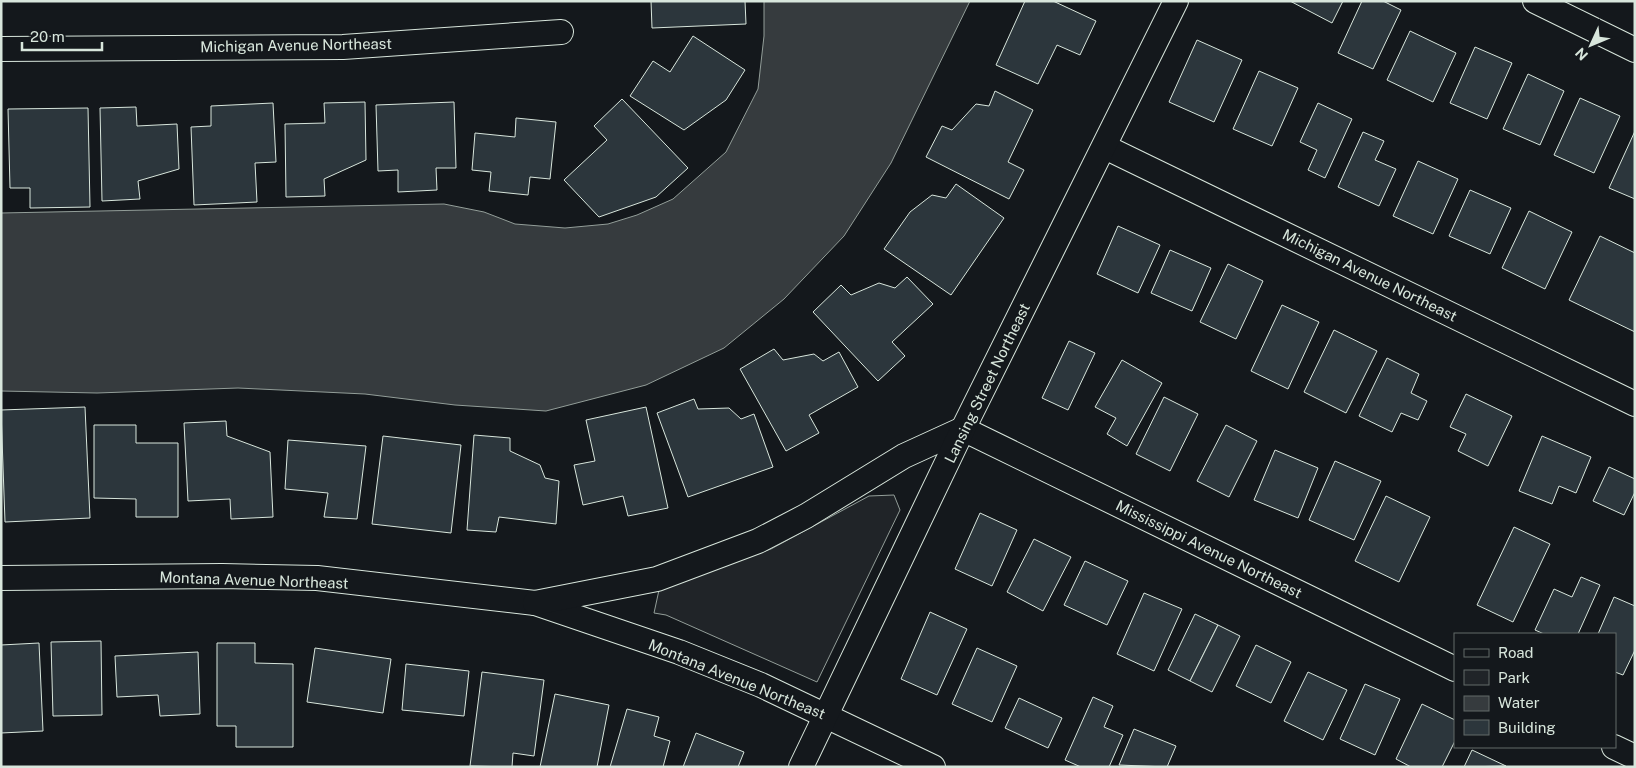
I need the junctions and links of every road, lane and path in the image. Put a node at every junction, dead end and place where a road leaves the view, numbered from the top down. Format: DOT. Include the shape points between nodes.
graph roads {
  1 [pos="1176,1"];
  2 [pos="1535,1"];
  3 [pos="561,32"];
  4 [pos="1,49"];
  5 [pos="1635,50"];
  6 [pos="1105,147"];
  7 [pos="1635,404"];
  8 [pos="963,429"];
  9 [pos="1,578"];
  10 [pos="535,604"];
  11 [pos="1454,669"];
  12 [pos="826,715"];
  13 [pos="1616,748"];
  14 [pos="1635,757"];
  15 [pos="801,767"];
  16 [pos="933,767"];
  1 -- 6 [label="street, Lansing Street Northeast"];
  2 -- 5 [label="street"];
  3 -- 4 [label="street, Michigan Avenue Northeast" via="343,46"];
  6 -- 7 [label="street, Michigan Avenue Northeast"];
  6 -- 8 [label="street, Lansing Street Northeast"];
  8 -- 10 [label="street, Montana Avenue Northeast" via="904,456 806,516 758,541 657,579"];
  8 -- 11 [label="street, Mississippi Avenue Northeast"];
  8 -- 12 [label="street, Lansing Street Northeast"];
  9 -- 10 [label="street, Montana Avenue Northeast" via="316,578"];
  10 -- 12 [label="street, Montana Avenue Northeast" via="679,652"];
  12 -- 15 [label="street, Lansing Street Northeast"];
  12 -- 16 [label="street, Montana Avenue Northeast"];
  13 -- 14 [label="street"];
}
